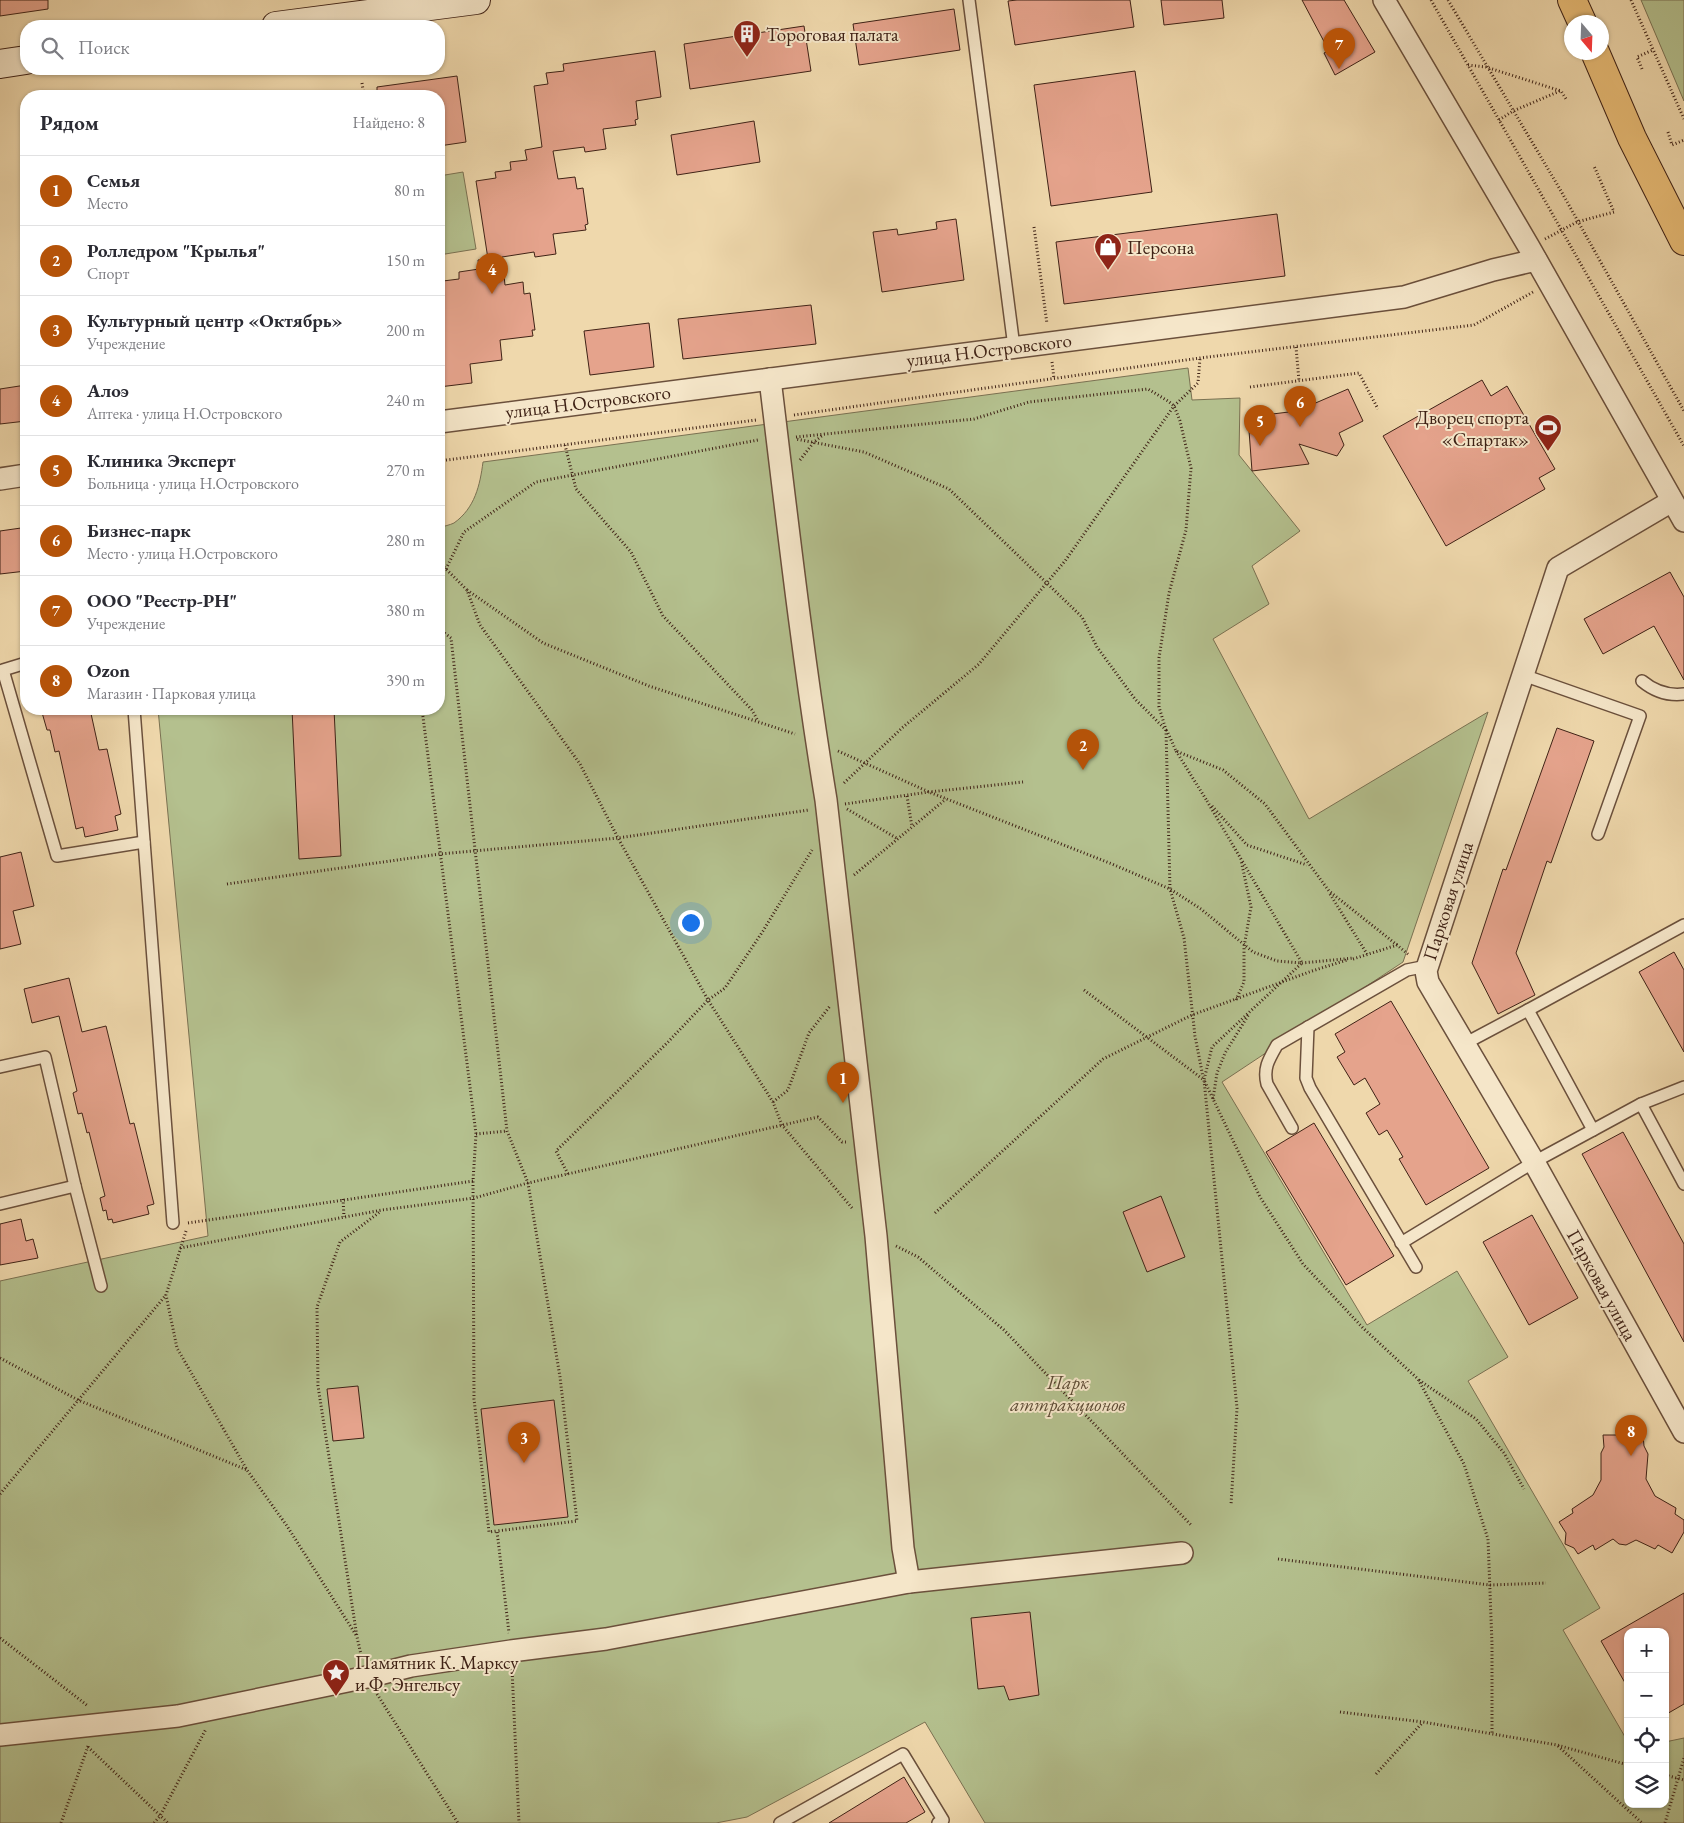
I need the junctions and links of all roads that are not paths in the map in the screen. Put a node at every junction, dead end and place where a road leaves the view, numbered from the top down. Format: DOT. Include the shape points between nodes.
graph roads {
  1 [pos="476,0"];
  2 [pos="969,0"];
  3 [pos="1384,0"];
  4 [pos="1572,0"];
  5 [pos="1579,15"];
  6 [pos="322,20"];
  7 [pos="1598,60"];
  8 [pos="20,61"];
  9 [pos="0,64"];
  10 [pos="1684,241"];
  11 [pos="1532,253"];
  12 [pos="1014,347"];
  13 [pos="770,379"];
  14 [pos="445,421"];
  15 [pos="20,476"];
  16 [pos="0,479"];
  17 [pos="1672,501"];
  18 [pos="1684,522"];
  19 [pos="20,665"];
  20 [pos="1523,675"];
  21 [pos="1642,681"];
  22 [pos="1684,694"];
  23 [pos="134,715"];
  24 [pos="1598,834"];
  25 [pos="144,842"];
  26 [pos="1683,927"];
  27 [pos="1417,968"];
  28 [pos="1528,1010"];
  29 [pos="1308,1027"];
  30 [pos="1464,1044"];
  31 [pos="0,1067"];
  32 [pos="1684,1087"];
  33 [pos="1641,1104"];
  34 [pos="1292,1128"];
  35 [pos="1593,1130"];
  36 [pos="1534,1162"];
  37 [pos="1684,1184"];
  38 [pos="75,1186"];
  39 [pos="0,1204"];
  40 [pos="173,1223"];
  41 [pos="1401,1243"];
  42 [pos="1416,1268"];
  43 [pos="101,1286"];
  44 [pos="1684,1432"];
  45 [pos="1182,1553"];
  46 [pos="909,1582"];
  47 [pos="0,1735"];
  48 [pos="942,1822"];
  49 [pos="780,1823"];
  1 -- 6 [label="main road"];
  2 -- 12 [label="lane"];
  3 -- 11 [label="street"];
  4 -- 5 [label="main road"];
  7 -- 10 [label="main road" via="1632,138"];
  8 -- 9 [label="main road"];
  11 -- 12 [label="street, улица Н.Островского" via="1493,270 1404,297"];
  11 -- 17 [label="street"];
  12 -- 13 [label="street, улица Н.Островского"];
  13 -- 14 [label="street, улица Н.Островского"];
  13 -- 46 [label="street" via="847,984 876,1236 903,1548"];
  15 -- 16 [label="street"];
  17 -- 18 [label="street"];
  17 -- 20 [label="street, Парковая улица" via="1558,568"];
  19 -- 25 [label="lane" via="4,670 57,856"];
  20 -- 24 [label="lane" via="1640,716"];
  20 -- 27 [label="street, Парковая улица"];
  21 -- 22 [label="lane" via="1667,694"];
  23 -- 25 [label="lane"];
  25 -- 40 [label="lane"];
  26 -- 28 [label="lane"];
  27 -- 29 [label="lane"];
  27 -- 30 [label="street, Парковая улица" via="1426,976"];
  28 -- 30 [label="lane"];
  28 -- 35 [label="lane"];
  29 -- 34 [label="lane" via="1277,1045 1266,1062 1267,1084"];
  29 -- 41 [label="lane" via="1306,1078 1310,1088"];
  30 -- 36 [label="street, Парковая улица"];
  31 -- 38 [label="lane" via="45,1057"];
  32 -- 33 [label="lane"];
  33 -- 35 [label="lane"];
  33 -- 37 [label="lane"];
  35 -- 36 [label="lane"];
  36 -- 41 [label="lane"];
  36 -- 44 [label="street, Парковая улица"];
  38 -- 39 [label="lane"];
  38 -- 43 [label="lane"];
  41 -- 42 [label="lane"];
  45 -- 46 [label="street"];
  46 -- 47 [label="street" via="606,1639 411,1666 367,1678 178,1716"];
  48 -- 49 [label="lane" via="903,1754"];
}
